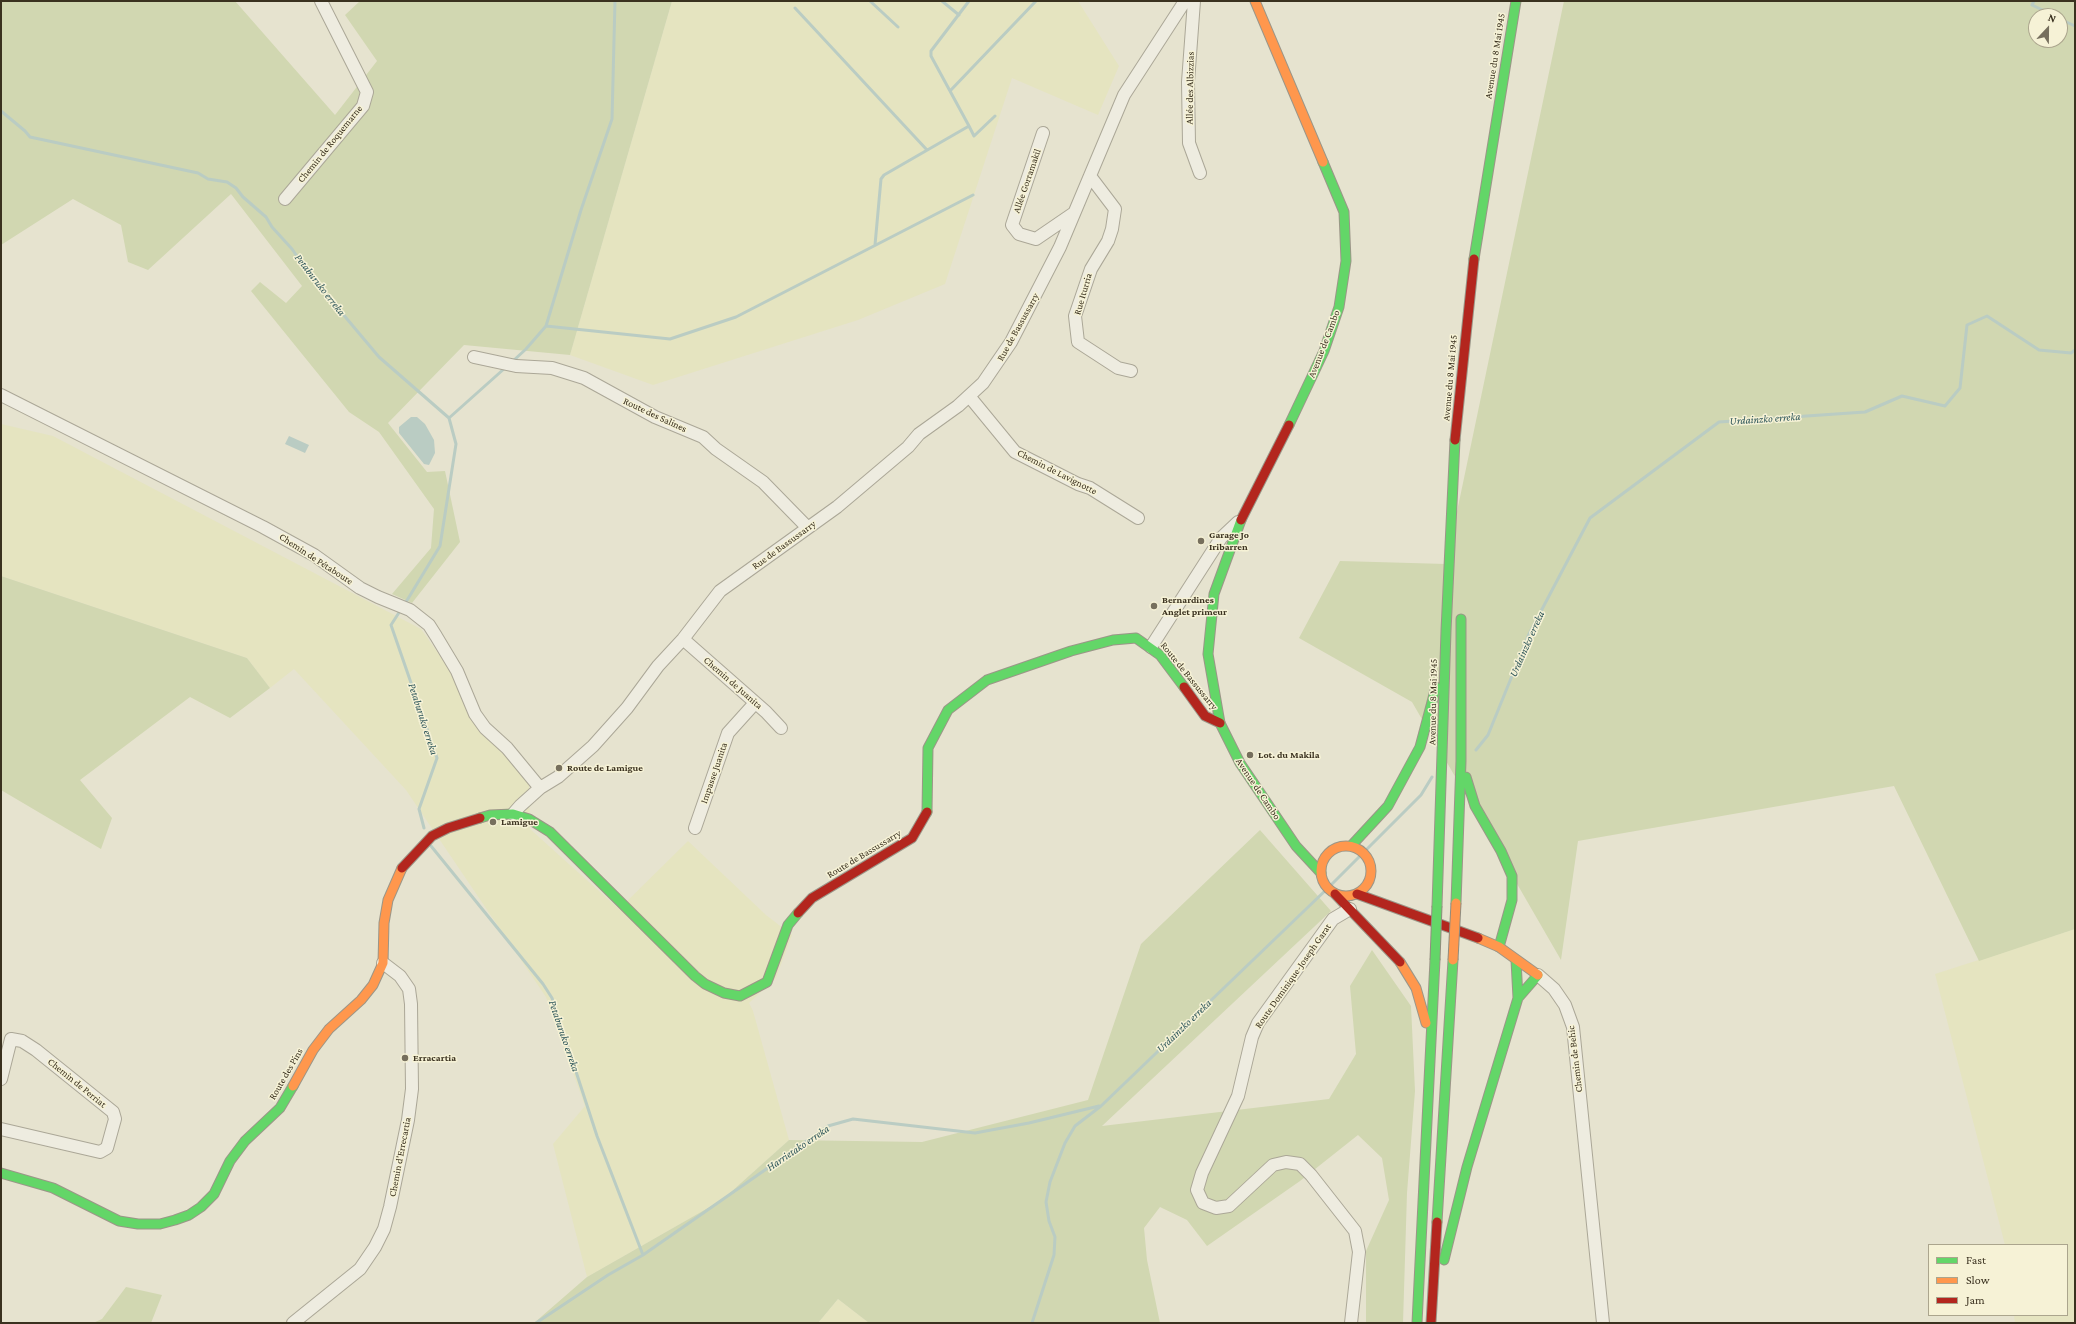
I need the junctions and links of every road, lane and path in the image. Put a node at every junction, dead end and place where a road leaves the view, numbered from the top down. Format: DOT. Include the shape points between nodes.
graph roads {
  1 [pos="321,1"];
  2 [pos="1184,1"];
  3 [pos="1194,1"];
  4 [pos="1255,1"];
  5 [pos="1516,1"];
  6 [pos="1043,134"];
  7 [pos="1200,173"];
  8 [pos="1090,176"];
  9 [pos="286,199"];
  10 [pos="1074,213"];
  11 [pos="474,358"];
  12 [pos="1131,371"];
  13 [pos="1,395"];
  14 [pos="969,396"];
  15 [pos="1138,518"];
  16 [pos="1239,520"];
  17 [pos="808,527"];
  18 [pos="1461,611"];
  19 [pos="1446,631"];
  20 [pos="683,639"];
  21 [pos="1151,647"];
  22 [pos="755,703"];
  23 [pos="1220,723"];
  24 [pos="781,728"];
  25 [pos="1461,761"];
  26 [pos="540,788"];
  27 [pos="514,814"];
  28 [pos="695,828"];
  29 [pos="1296,846"];
  30 [pos="1350,846"];
  31 [pos="1327,855"];
  32 [pos="1321,873"];
  33 [pos="1369,883"];
  34 [pos="1330,890"];
  35 [pos="1357,894"];
  36 [pos="1385,904"];
  37 [pos="1350,909"];
  38 [pos="1499,947"];
  39 [pos="1516,960"];
  40 [pos="382,963"];
  41 [pos="1538,975"];
  42 [pos="1518,998"];
  43 [pos="1431,1048"];
  44 [pos="1,1079"];
  45 [pos="1,1128"];
  46 [pos="1,1173"];
  47 [pos="1431,1311"];
  48 [pos="293,1323"];
  49 [pos="1351,1323"];
  50 [pos="1417,1323"];
  51 [pos="1431,1323"];
  52 [pos="1603,1323"];
  1 -- 9 [label="street, Chemin de Roquemarne" via="367,92 363,106"];
  2 -- 8 [label="street, Rue de Bassussarry" via="1124,95"];
  3 -- 7 [label="street, Allée des Albizzias" via="1188,82 1189,144"];
  4 -- 16 [label="main road, Avenue de Cambo" via="1344,212 1346,261 1339,307 1324,351"];
  5 -- 19 [label="main road, Avenue du 8 Mai 1945" via="1478,228 1466,322 1455,436"];
  6 -- 10 [label="street, Allée Gorramakil" via="1012,225 1019,234 1036,239"];
  8 -- 10 [label="street, Rue de Bassussarry"];
  8 -- 12 [label="street, Rue Iturria" via="1115,209 1110,235 1090,269 1076,316 1078,342 1118,368"];
  10 -- 14 [label="street, Rue de Bassussarry" via="1060,247 1011,342 983,383"];
  11 -- 17 [label="street, Route des Salines" via="516,366 552,368 584,378 655,417 703,437 763,482"];
  13 -- 26 [label="street, Chemin de Pétaboure" via="263,527 314,555 360,588 410,610 429,625 436,636 457,671 475,714 485,728 507,748"];
  14 -- 15 [label="street, Chemin de Lavignotte" via="1015,452 1090,488"];
  14 -- 17 [label="street, Rue de Bassussarry" via="925,429 908,447 837,507"];
  16 -- 21 [label="street, Avenue de Cambo" via="1221,538"];
  16 -- 23 [label="main road, Avenue de Cambo" via="1214,594 1208,654"];
  17 -- 20 [label="street, Rue de Bassussarry" via="720,591"];
  18 -- 25 [label="main road"];
  19 -- 30 [label="main road" via="1433,702 1420,747 1388,806"];
  19 -- 43 [label="main road, Avenue du 8 Mai 1945, bridge"];
  20 -- 22 [label="street, Chemin de Juanita"];
  20 -- 26 [label="street" via="593,746 558,777"];
  21 -- 23 [label="main road, Route de Bassussarry" via="1160,655 1205,716"];
  21 -- 27 [label="main road, Route de Bassussarry" via="1136,638 1113,640 1071,651 987,680 948,710 928,748 928,810 912,838 812,898 788,926 767,982 740,996 724,993 704,984 550,832 529,819"];
  22 -- 24 [label="street, Chemin de Juanita"];
  22 -- 28 [label="street, Impasse Juanita" via="728,733"];
  23 -- 29 [label="main road, Avenue de Cambo" via="1240,763"];
  25 -- 38 [label="main road" via="1475,806 1512,876 1512,900"];
  25 -- 47 [label="main road, bridge" via="1453,960"];
  26 -- 27 [label="street"];
  27 -- 40 [label="main road, Route des Pins" via="490,815 448,828 432,836 415,852 401,869 388,900"];
  29 -- 31 [label="main road" via="1308,852"];
  29 -- 32 [label="main road, Avenue de Cambo"];
  30 -- 31 [label="main road" via="1338,847"];
  30 -- 33 [label="main road" via="1360,850 1368,858 1372,873"];
  31 -- 32 [label="main road"];
  32 -- 34 [label="main road"];
  33 -- 35 [label="main road"];
  33 -- 36 [label="main road"];
  34 -- 35 [label="main road" via="1348,896"];
  34 -- 37 [label="main road"];
  35 -- 36 [label="main road, Chemin de Behic"];
  36 -- 38 [label="main road, Chemin de Behic"];
  37 -- 43 [label="main road" via="1401,964 1416,988 1423,1006"];
  37 -- 49 [label="street, Route Dominique-Joseph Garat" via="1333,919 1258,1023 1252,1037 1238,1096 1202,1173 1197,1190 1203,1203 1216,1208 1229,1206 1274,1165 1286,1162 1300,1164 1354,1231 1359,1252"];
  38 -- 39 [label="main road, Chemin de Behic"];
  39 -- 41 [label="main road, Chemin de Behic"];
  39 -- 42 [label="main road"];
  40 -- 46 [label="main road, Route des Pins" via="373,985 361,1000 329,1029 313,1050 280,1108 245,1141 230,1161 214,1194 189,1215 160,1224 119,1221 53,1188"];
  40 -- 48 [label="street, Chemin d'Errecartia" via="400,976 408,989 411,1004 412,1089 390,1207 384,1229 360,1269"];
  41 -- 42 [label="main road"];
  41 -- 52 [label="street, Chemin de Behic" via="1554,989 1565,1005 1573,1027"];
  42 -- 47 [label="main road" via="1467,1167"];
  43 -- 50 [label="main road"];
  44 -- 45 [label="street, Chemin de Perriat" via="11,1039 22,1041 114,1112 115,1119 107,1148 100,1152"];
  47 -- 51 [label="main road"];
}
